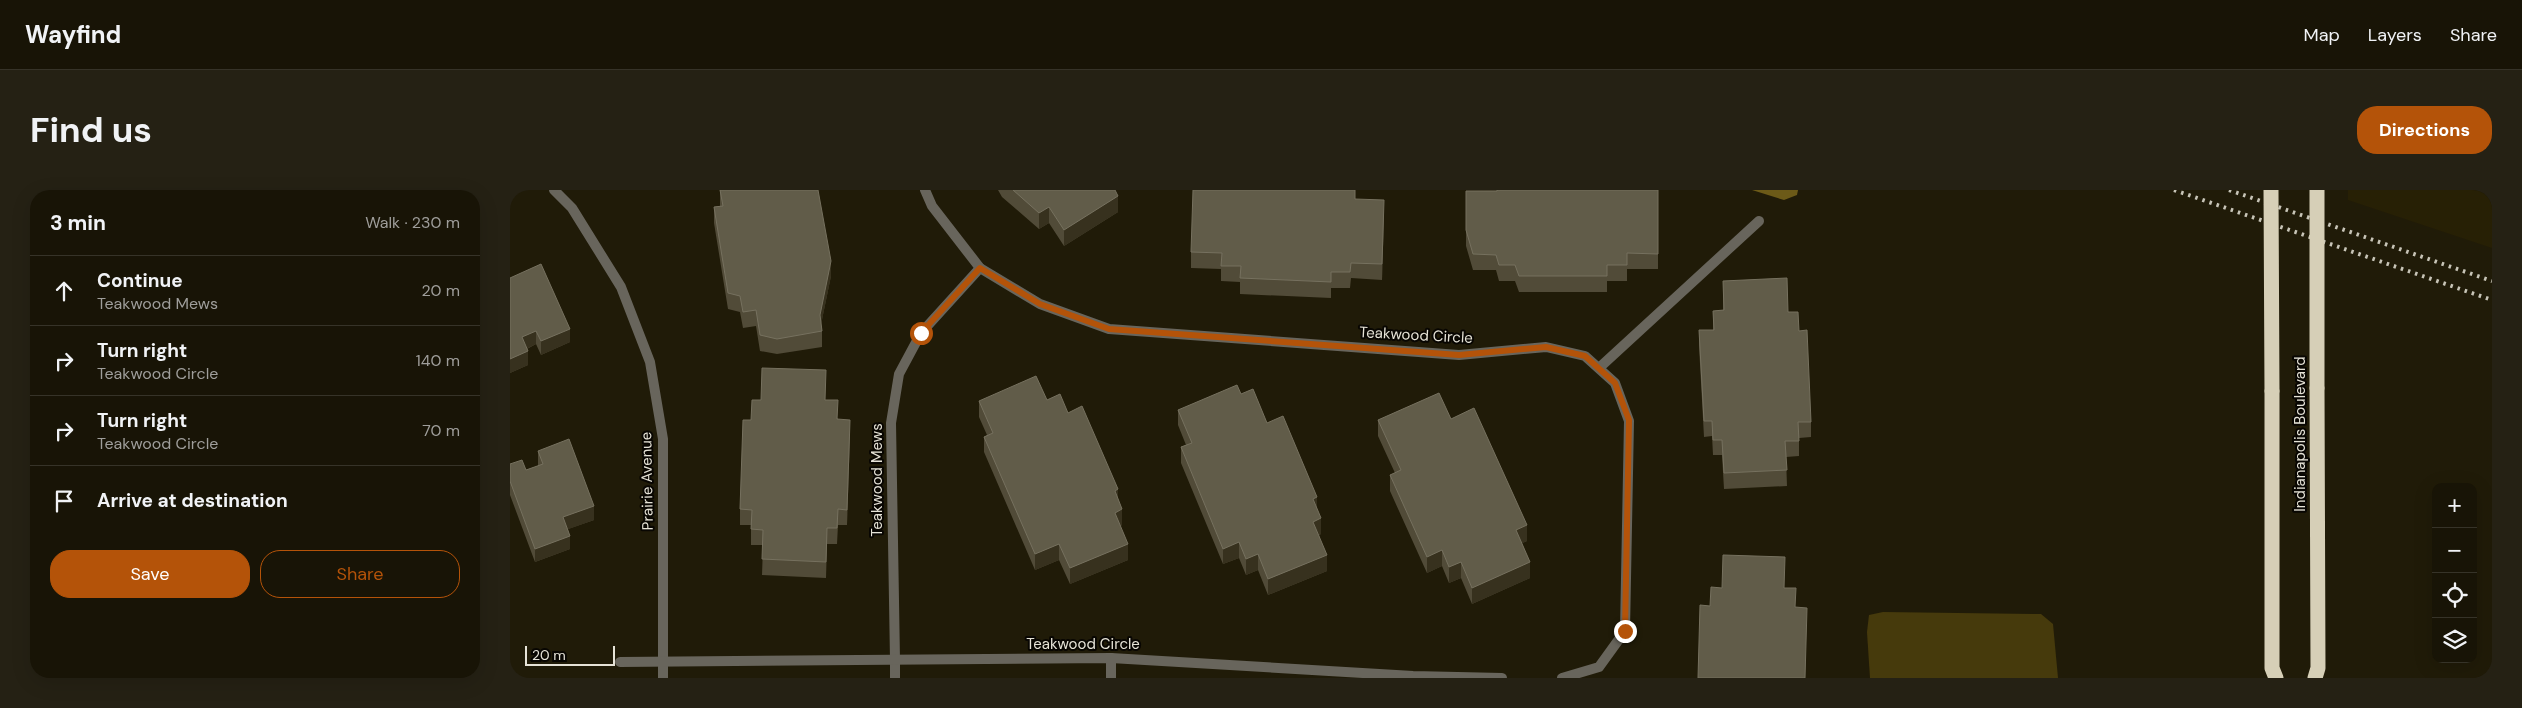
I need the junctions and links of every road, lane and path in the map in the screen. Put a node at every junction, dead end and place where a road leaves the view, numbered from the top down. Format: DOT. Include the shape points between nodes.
graph roads {
  1 [pos="554,190"];
  2 [pos="925,190"];
  3 [pos="2271,190"];
  4 [pos="2317,190"];
  5 [pos="1759,221"];
  6 [pos="980,268"];
  7 [pos="1599,368"];
  8 [pos="1111,658"];
  9 [pos="895,660"];
  10 [pos="620,662"];
  11 [pos="663,662"];
  12 [pos="663,678"];
  13 [pos="895,678"];
  14 [pos="1111,678"];
  15 [pos="1502,678"];
  16 [pos="1562,678"];
  17 [pos="2276,678"];
  18 [pos="2314,678"];
  1 -- 11 [label="street, Prairie Avenue" via="572,208 621,287 650,362 663,439"];
  2 -- 6 [label="street, Teakwood Circle" via="932,206"];
  3 -- 17 [label="highway, Indianapolis Boulevard, bridge" via="2272,668"];
  4 -- 18 [label="highway, Indianapolis Boulevard, bridge" via="2318,668"];
  5 -- 7 [label="street"];
  6 -- 7 [label="street, Teakwood Circle" via="1040,304 1109,329 1459,355 1546,347 1585,356"];
  6 -- 9 [label="street, Teakwood Mews" via="921,333 899,374 891,423"];
  7 -- 16 [label="street, Teakwood Circle" via="1615,383 1629,420 1625,631 1599,667"];
  8 -- 9 [label="street, Teakwood Circle"];
  8 -- 14 [label="street"];
  8 -- 15 [label="street, Teakwood Circle" via="1413,676"];
  9 -- 11 [label="street, Teakwood Circle"];
  9 -- 13 [label="street, Teakwood Mews"];
  10 -- 11 [label="street, Teakwood Circle"];
  11 -- 12 [label="street, Prairie Avenue"];
}
